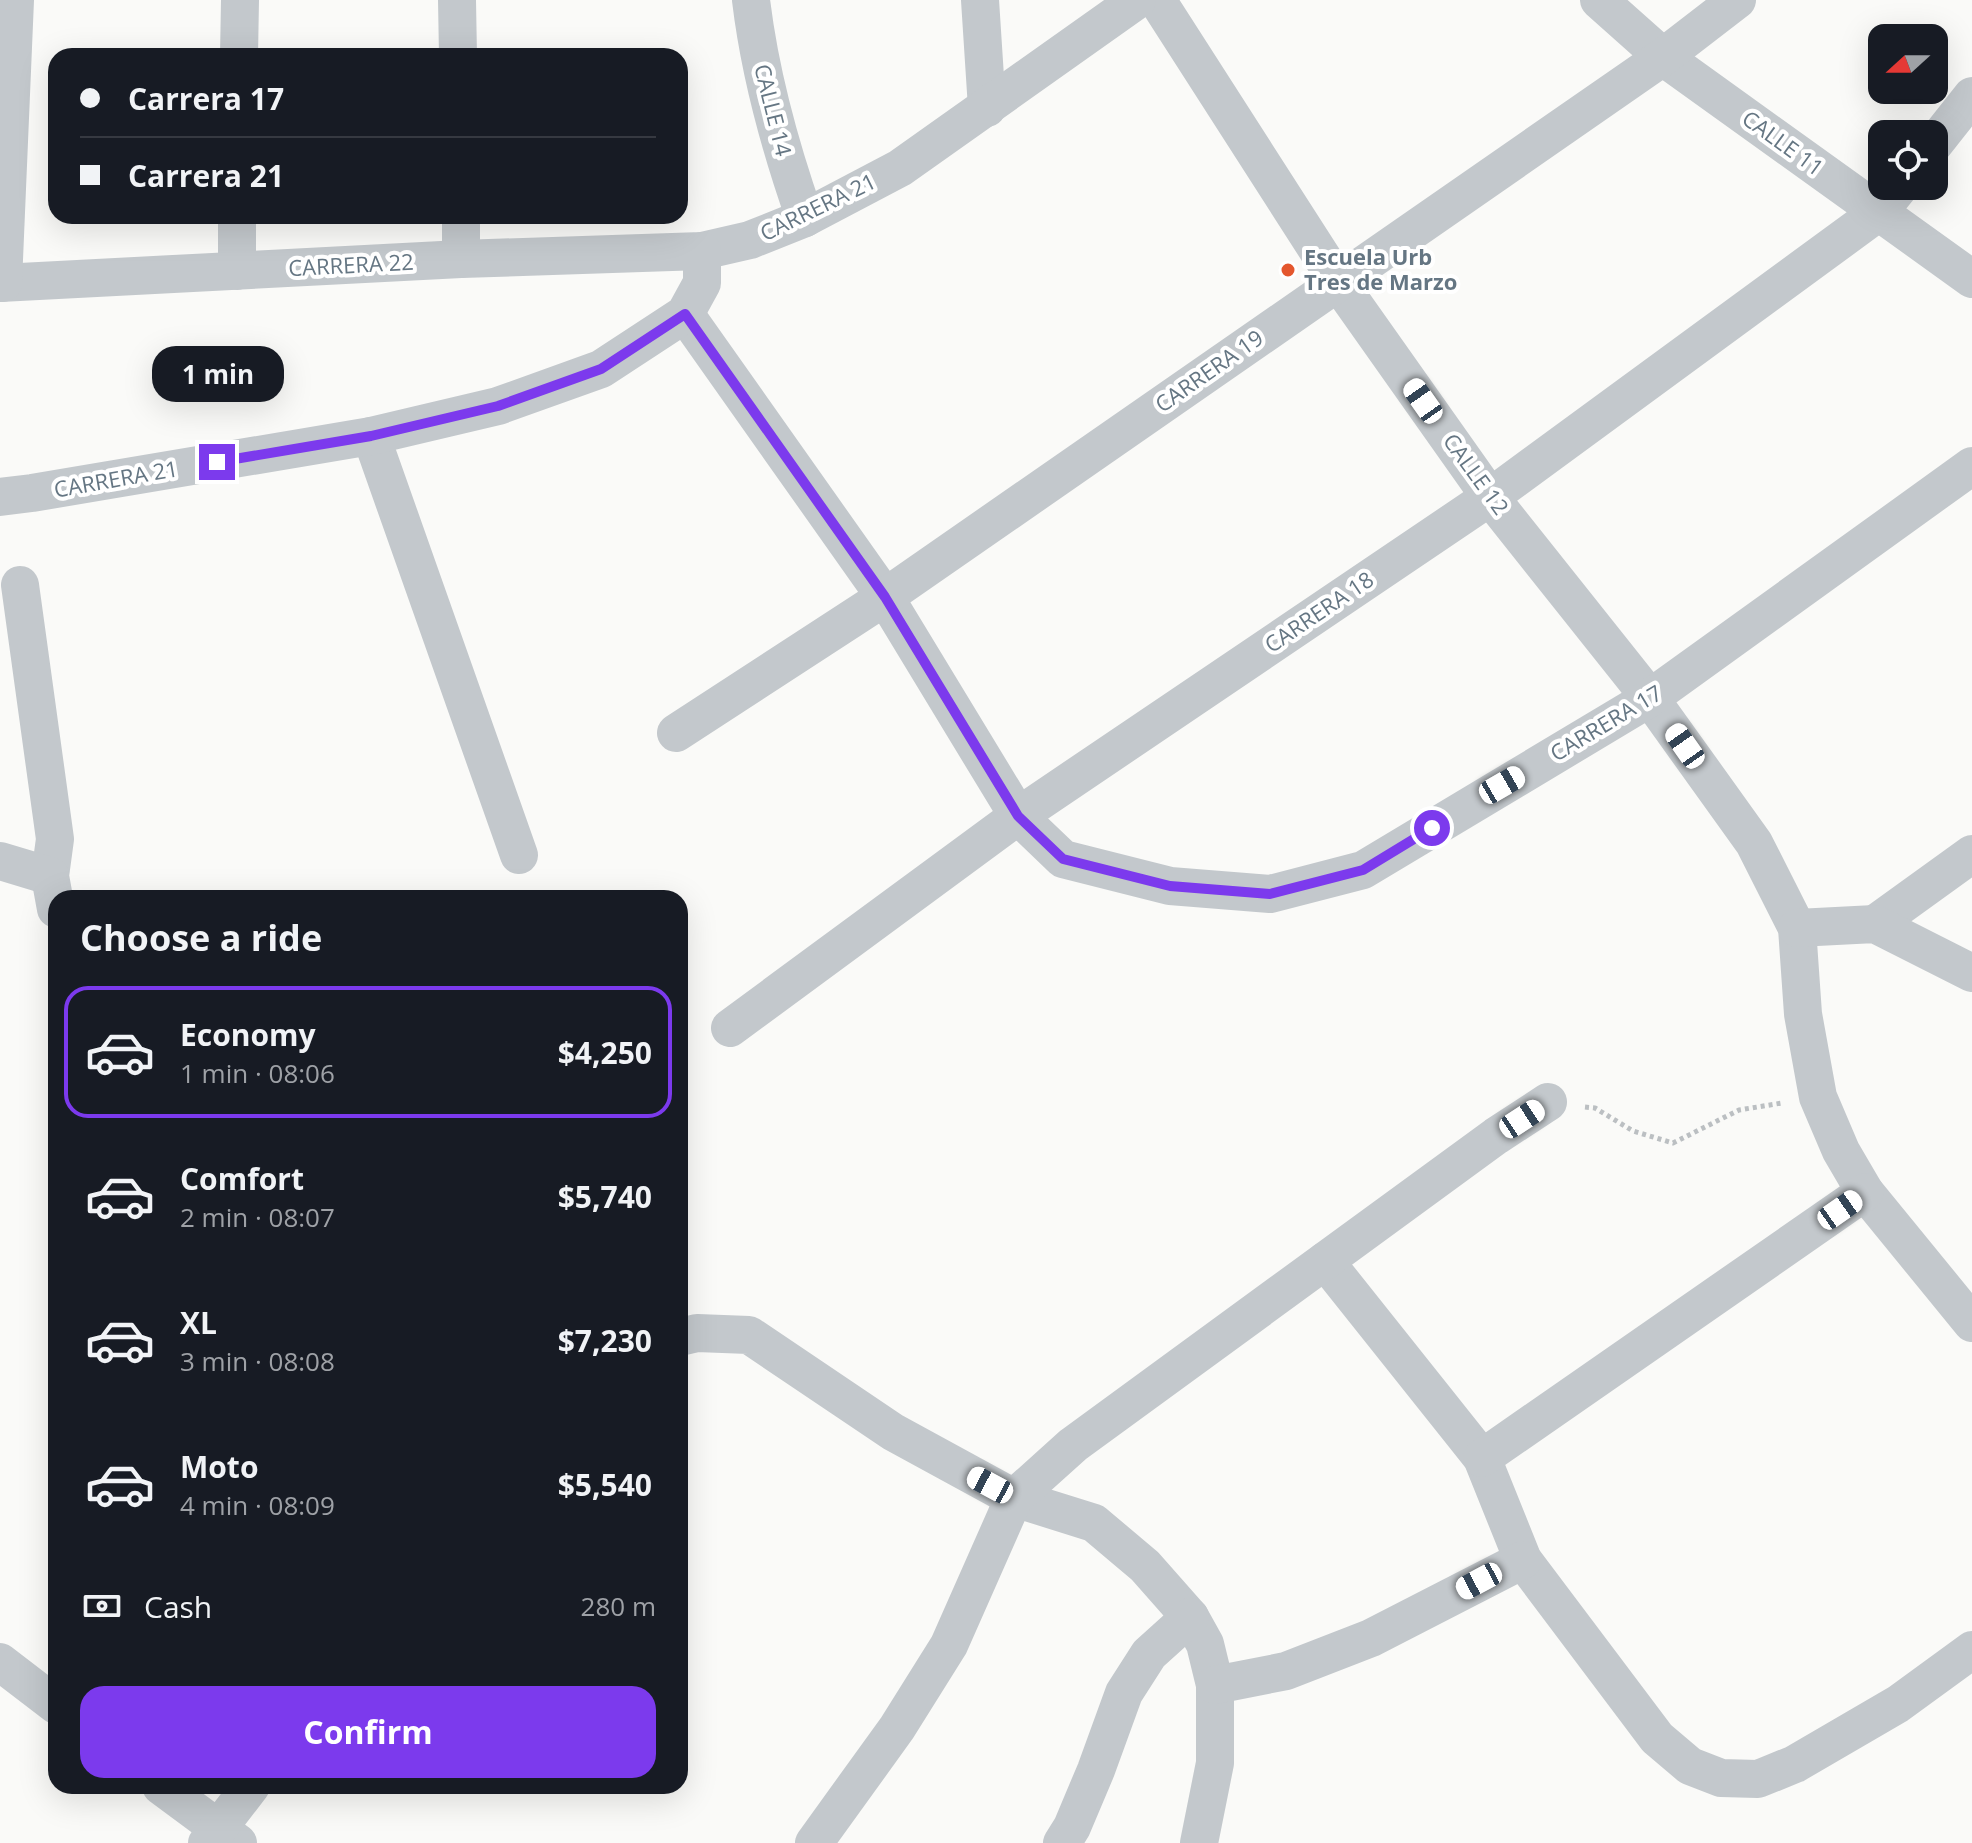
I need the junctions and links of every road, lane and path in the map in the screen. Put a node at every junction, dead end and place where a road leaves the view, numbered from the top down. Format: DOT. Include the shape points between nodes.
graph roads {
  1 [pos="15,0"];
  2 [pos="240,0"];
  3 [pos="457,0"];
  4 [pos="751,0"];
  5 [pos="980,0"];
  6 [pos="1137,0"];
  7 [pos="1157,0"];
  8 [pos="1599,0"];
  9 [pos="1737,0"];
  10 [pos="239,48"];
  11 [pos="458,48"];
  12 [pos="1663,57"];
  13 [pos="1972,96"];
  14 [pos="987,108"];
  15 [pos="1948,126"];
  16 [pos="1868,186"];
  17 [pos="1888,200"];
  18 [pos="1890,200"];
  19 [pos="805,218"];
  20 [pos="237,224"];
  21 [pos="461,224"];
  22 [pos="702,251"];
  23 [pos="461,259"];
  24 [pos="237,271"];
  25 [pos="1972,279"];
  26 [pos="1338,282"];
  27 [pos="2,283"];
  28 [pos="685,314"];
  29 [pos="371,436"];
  30 [pos="1972,466"];
  31 [pos="0,497"];
  32 [pos="1490,497"];
  33 [pos="20,585"];
  34 [pos="885,597"];
  35 [pos="1650,698"];
  36 [pos="676,733"];
  37 [pos="1018,816"];
  38 [pos="1972,854"];
  39 [pos="519,855"];
  40 [pos="0,861"];
  41 [pos="50,890"];
  42 [pos="53,890"];
  43 [pos="1875,924"];
  44 [pos="1797,928"];
  45 [pos="1972,973"];
  46 [pos="730,1028"];
  47 [pos="1818,1097"];
  48 [pos="1548,1102"];
  49 [pos="1865,1192"];
  50 [pos="1325,1261"];
  51 [pos="1972,1323"];
  52 [pos="688,1335"];
  53 [pos="1482,1458"];
  54 [pos="1014,1498"];
  55 [pos="1523,1560"];
  56 [pos="1190,1617"];
  57 [pos="1972,1650"];
  58 [pos="0,1662"];
  59 [pos="1215,1685"];
  60 [pos="48,1688"];
  61 [pos="170,1794"];
  62 [pos="246,1794"];
  63 [pos="221,1838"];
  64 [pos="814,1843"];
  65 [pos="1062,1843"];
  66 [pos="1199,1843"];
  1 -- 27 [label="street"];
  2 -- 10 [label="street"];
  3 -- 11 [label="street"];
  4 -- 19 [label="street, CALLE 14" via="781,149"];
  5 -- 14 [label="street"];
  6 -- 14 [label="street, CARRERA 21"];
  7 -- 26 [label="street, CALLE 12"];
  8 -- 12 [label="street, CALLE 11"];
  9 -- 12 [label="street, CARRERA 19"];
  12 -- 16 [label="street, CALLE 11"];
  12 -- 26 [label="street, CARRERA 19"];
  13 -- 15 [label="street"];
  14 -- 19 [label="street, CARRERA 21" via="900,168"];
  17 -- 32 [label="street, CARRERA 18"];
  18 -- 25 [label="street, CALLE 11"];
  19 -- 22 [label="street, CARRERA 21" via="750,240"];
  20 -- 24 [label="street"];
  21 -- 23 [label="street"];
  22 -- 23 [label="street, CARRERA 22"];
  22 -- 28 [label="street" via="702,283"];
  23 -- 24 [label="street, CARRERA 22"];
  24 -- 27 [label="street, CARRERA 22"];
  26 -- 32 [label="street, CALLE 12"];
  26 -- 34 [label="street, CARRERA 19"];
  28 -- 29 [label="street, CARRERA 21" via="601,369 498,406"];
  28 -- 34 [label="street"];
  29 -- 31 [label="street, CARRERA 21"];
  29 -- 39 [label="street"];
  30 -- 35 [label="street, CARRERA 17"];
  32 -- 35 [label="street, CALLE 12"];
  32 -- 37 [label="street, CARRERA 18"];
  33 -- 42 [label="street" via="55,839"];
  34 -- 36 [label="street, CARRERA 19"];
  34 -- 37 [label="street"];
  35 -- 37 [label="street, CARRERA 17" via="1363,870 1270,894 1170,886 1063,859"];
  35 -- 44 [label="street, CALLE 12" via="1754,843"];
  37 -- 46 [label="street, CARRERA 18"];
  38 -- 43 [label="street"];
  40 -- 41 [label="street"];
  43 -- 44 [label="street"];
  43 -- 45 [label="street"];
  44 -- 47 [label="street" via="1803,1014"];
  47 -- 48 [label="path" via="1739,1110 1673,1143 1633,1131 1595,1108"];
  47 -- 49 [label="street"];
  48 -- 50 [label="street"];
  49 -- 51 [label="street"];
  49 -- 53 [label="street"];
  50 -- 53 [label="street"];
  50 -- 54 [label="street" via="1073,1445"];
  52 -- 54 [label="street" via="749,1335 893,1432"];
  53 -- 55 [label="street"];
  54 -- 56 [label="street" via="1094,1523 1145,1566"];
  54 -- 64 [label="street" via="949,1645"];
  55 -- 57 [label="street" via="1657,1738 1690,1766 1721,1778 1758,1779 1795,1764 1898,1704"];
  55 -- 59 [label="street" via="1371,1638 1286,1671"];
  56 -- 59 [label="street" via="1205,1644"];
  56 -- 65 [label="street" via="1149,1654 1124,1693"];
  58 -- 60 [label="street"];
  59 -- 66 [label="street" via="1215,1763"];
  61 -- 63 [label="street"];
  62 -- 63 [label="street"];
}
